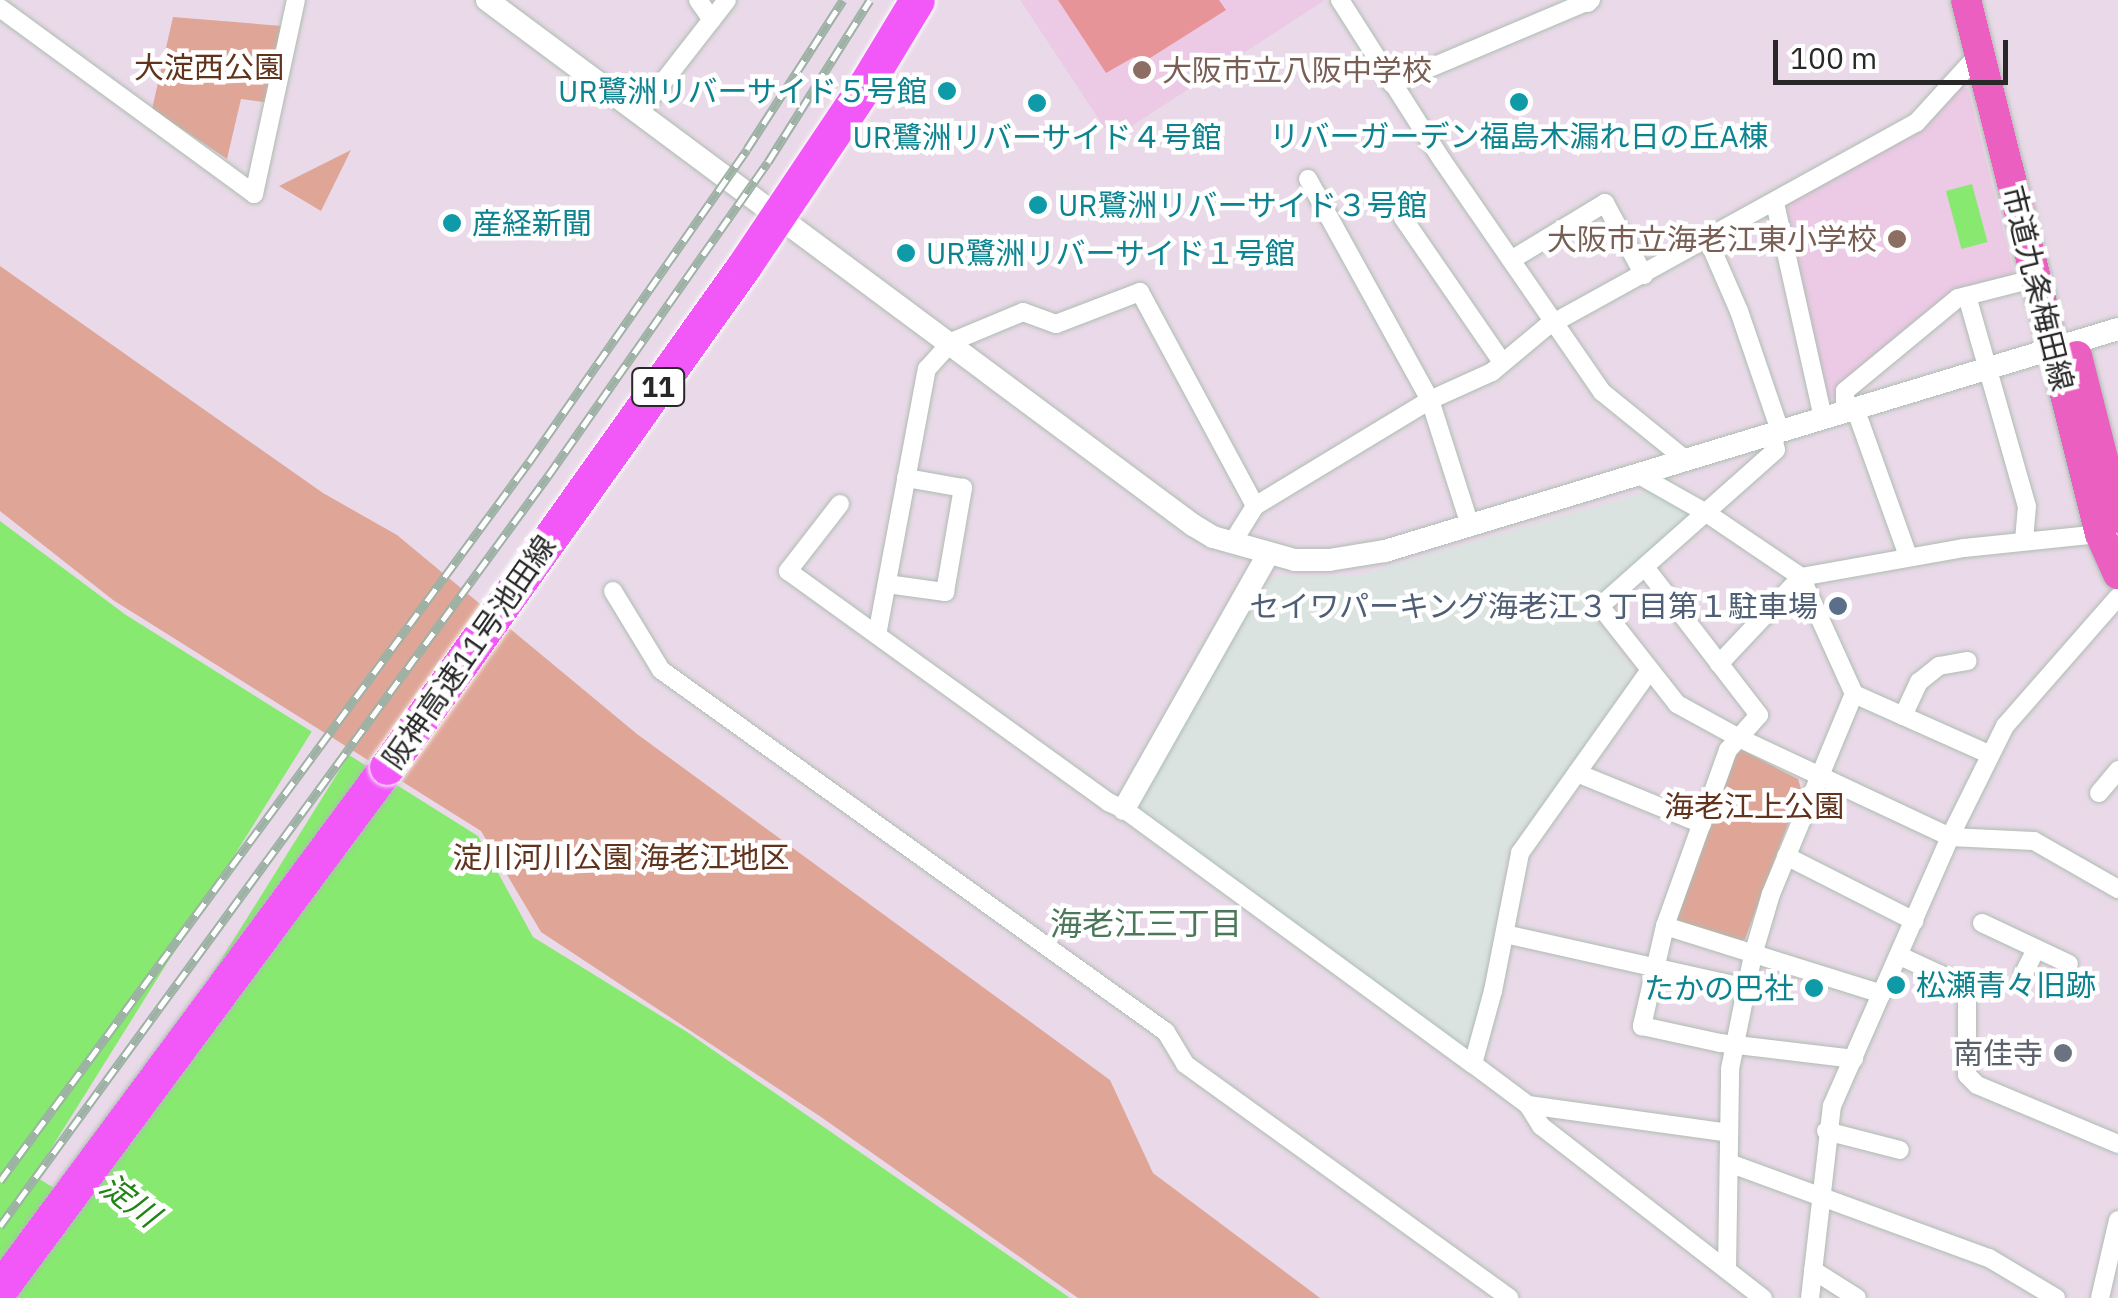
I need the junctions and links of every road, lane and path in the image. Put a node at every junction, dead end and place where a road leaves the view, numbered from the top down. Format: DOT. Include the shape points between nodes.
graph roads {
  1 [pos="296,0"];
  2 [pos="487,0"];
  3 [pos="698,0"];
  4 [pos="727,0"];
  5 [pos="893,0"];
  6 [pos="917,0"];
  7 [pos="1340,0"];
  8 [pos="1588,0"];
  9 [pos="1966,0"];
  10 [pos="1986,0"];
  11 [pos="0,8"];
  12 [pos="712,20"];
  13 [pos="1981,60"];
  14 [pos="1392,84"];
  15 [pos="639,112"];
  16 [pos="1308,179"];
  17 [pos="1775,203"];
  18 [pos="1403,218"];
  19 [pos="1708,240"];
  20 [pos="1511,260"];
  21 [pos="1644,275"];
  22 [pos="2025,281"];
  23 [pos="1968,296"];
  24 [pos="1554,325"];
  25 [pos="2118,329"];
  26 [pos="951,342"];
  27 [pos="2063,345"];
  28 [pos="1502,362"];
  29 [pos="1988,368"];
  30 [pos="1430,400"];
  31 [pos="1841,412"];
  32 [pos="1776,432"];
  33 [pos="1686,460"];
  34 [pos="1639,475"];
  35 [pos="906,478"];
  36 [pos="840,504"];
  37 [pos="1254,506"];
  38 [pos="1708,514"];
  39 [pos="1470,525"];
  40 [pos="2112,528"];
  41 [pos="2024,540"];
  42 [pos="1232,544"];
  43 [pos="1268,554"];
  44 [pos="1908,556"];
  45 [pos="1646,568"];
  46 [pos="2118,574"];
  47 [pos="1801,578"];
  48 [pos="886,584"];
  49 [pos="613,592"];
  50 [pos="2118,596"];
  51 [pos="877,636"];
  52 [pos="1968,661"];
  53 [pos="1719,664"];
  54 [pos="1650,670"];
  55 [pos="1854,694"];
  56 [pos="1902,716"];
  57 [pos="1739,738"];
  58 [pos="1989,754"];
  59 [pos="2118,770"];
  60 [pos="1577,773"];
  61 [pos="1819,775"];
  62 [pos="2099,793"];
  63 [pos="1124,809"];
  64 [pos="1702,824"];
  65 [pos="1950,838"];
  66 [pos="1786,856"];
  67 [pos="2118,889"];
  68 [pos="1914,921"];
  69 [pos="1982,923"];
  70 [pos="1665,926"];
  71 [pos="1505,934"];
  72 [pos="2036,949"];
  73 [pos="1752,954"];
  74 [pos="1900,956"];
  75 [pos="2069,964"];
  76 [pos="1656,968"];
  77 [pos="2024,974"];
  78 [pos="1746,988"];
  79 [pos="1882,994"];
  80 [pos="1734,1043"];
  81 [pos="1854,1059"];
  82 [pos="1473,1064"];
  83 [pos="1528,1106"];
  84 [pos="1826,1131"];
  85 [pos="1730,1133"];
  86 [pos="2118,1144"];
  87 [pos="1900,1150"];
  88 [pos="1729,1164"];
  89 [pos="1823,1196"];
  90 [pos="2118,1220"];
  91 [pos="0,1254"];
  92 [pos="1727,1270"];
  93 [pos="1813,1270"];
  94 [pos="0,1289"];
  95 [pos="1509,1298"];
  96 [pos="1763,1298"];
  97 [pos="1810,1298"];
  98 [pos="1858,1298"];
  99 [pos="2056,1298"];
  100 [pos="2100,1298"];
  1 -- 11 [label="street" via="254,194"];
  2 -- 15 [label="street"];
  3 -- 12 [label="street"];
  4 -- 12 [label="street"];
  5 -- 91 [label="highway, 阪神高速11号池田線 / 11" via="778,181 382,740"];
  6 -- 94 [label="highway, 阪神高速11号池田線 / 11, bridge" via="732,283 388,767"];
  7 -- 14 [label="street"];
  8 -- 14 [label="street"];
  9 -- 13 [label="main road, 市道九条梅田線"];
  10 -- 27 [label="main road, 市道九条梅田線"];
  12 -- 15 [label="street"];
  13 -- 17 [label="street" via="1916,122"];
  13 -- 27 [label="main road, 市道九条梅田線"];
  14 -- 20 [label="street"];
  15 -- 26 [label="street"];
  16 -- 30 [label="street"];
  17 -- 19 [label="street"];
  17 -- 31 [label="street"];
  18 -- 28 [label="street"];
  19 -- 21 [label="street"];
  19 -- 32 [label="street" via="1740,311"];
  20 -- 21 [label="street" via="1605,202"];
  20 -- 24 [label="street"];
  21 -- 24 [label="street"];
  22 -- 23 [label="street"];
  23 -- 29 [label="street"];
  23 -- 31 [label="street" via="1845,391"];
  24 -- 28 [label="street"];
  24 -- 33 [label="street" via="1602,392"];
  25 -- 27 [label="street"];
  26 -- 35 [label="street" via="927,370"];
  26 -- 37 [label="street" via="1023,312 1056,324 1140,292"];
  26 -- 42 [label="street" via="1194,525"];
  27 -- 29 [label="street"];
  27 -- 40 [label="main road, 市道九条梅田線"];
  28 -- 30 [label="street"];
  29 -- 31 [label="street"];
  29 -- 41 [label="street" via="2027,506"];
  30 -- 37 [label="street"];
  30 -- 39 [label="street"];
  31 -- 32 [label="street"];
  31 -- 44 [label="street"];
  32 -- 33 [label="street"];
  32 -- 38 [label="street" via="1776,450"];
  33 -- 34 [label="street"];
  34 -- 38 [label="street"];
  34 -- 39 [label="street"];
  35 -- 48 [label="street"];
  35 -- 48 [label="street" via="963,488 945,592"];
  36 -- 51 [label="street" via="788,571"];
  37 -- 42 [label="street"];
  38 -- 45 [label="street"];
  38 -- 47 [label="street"];
  39 -- 43 [label="street" via="1360,557 1295,560"];
  40 -- 41 [label="street"];
  40 -- 46 [label="main road, 市道九条梅田線"];
  41 -- 44 [label="street"];
  42 -- 43 [label="street"];
  43 -- 63 [label="street"];
  44 -- 47 [label="street"];
  45 -- 53 [label="street"];
  45 -- 54 [label="street" via="1600,606"];
  47 -- 53 [label="street"];
  47 -- 55 [label="street"];
  48 -- 51 [label="street"];
  49 -- 95 [label="street" via="660,670 1166,1032 1185,1064"];
  50 -- 58 [label="street" via="2005,726"];
  51 -- 63 [label="street"];
  52 -- 56 [label="street" via="1939,666 1919,682"];
  53 -- 57 [label="street" via="1758,715"];
  54 -- 57 [label="street" via="1677,704"];
  54 -- 60 [label="street"];
  55 -- 56 [label="street"];
  55 -- 61 [label="street"];
  56 -- 58 [label="street"];
  57 -- 61 [label="street"];
  57 -- 64 [label="street" via="1728,750"];
  58 -- 65 [label="street"];
  59 -- 62 [label="street"];
  60 -- 64 [label="street"];
  60 -- 71 [label="street" via="1520,853"];
  61 -- 65 [label="street"];
  61 -- 66 [label="street"];
  63 -- 82 [label="street"];
  64 -- 70 [label="street"];
  65 -- 67 [label="street" via="2034,841"];
  65 -- 68 [label="street"];
  66 -- 68 [label="street"];
  66 -- 73 [label="street"];
  68 -- 74 [label="street"];
  69 -- 72 [label="street"];
  70 -- 73 [label="street"];
  70 -- 76 [label="street"];
  71 -- 76 [label="street"];
  71 -- 82 [label="street"];
  72 -- 75 [label="street"];
  72 -- 77 [label="street"];
  73 -- 78 [label="street"];
  73 -- 79 [label="street"];
  74 -- 79 [label="street"];
  74 -- 86 [label="street" via="1967,987 1967,1075 1977,1085"];
  76 -- 78 [label="street"];
  76 -- 80 [label="street" via="1642,1026"];
  78 -- 80 [label="street"];
  79 -- 81 [label="street"];
  80 -- 81 [label="street"];
  80 -- 85 [label="street"];
  81 -- 84 [label="street"];
  82 -- 83 [label="street"];
  83 -- 85 [label="street"];
  83 -- 92 [label="street" via="1541,1126"];
  84 -- 87 [label="street"];
  84 -- 89 [label="street"];
  85 -- 88 [label="street"];
  88 -- 89 [label="street"];
  88 -- 92 [label="street"];
  89 -- 93 [label="street"];
  89 -- 99 [label="street" via="1984,1258"];
  90 -- 100 [label="street"];
  92 -- 96 [label="street"];
  93 -- 97 [label="street"];
  93 -- 98 [label="street"];
}
